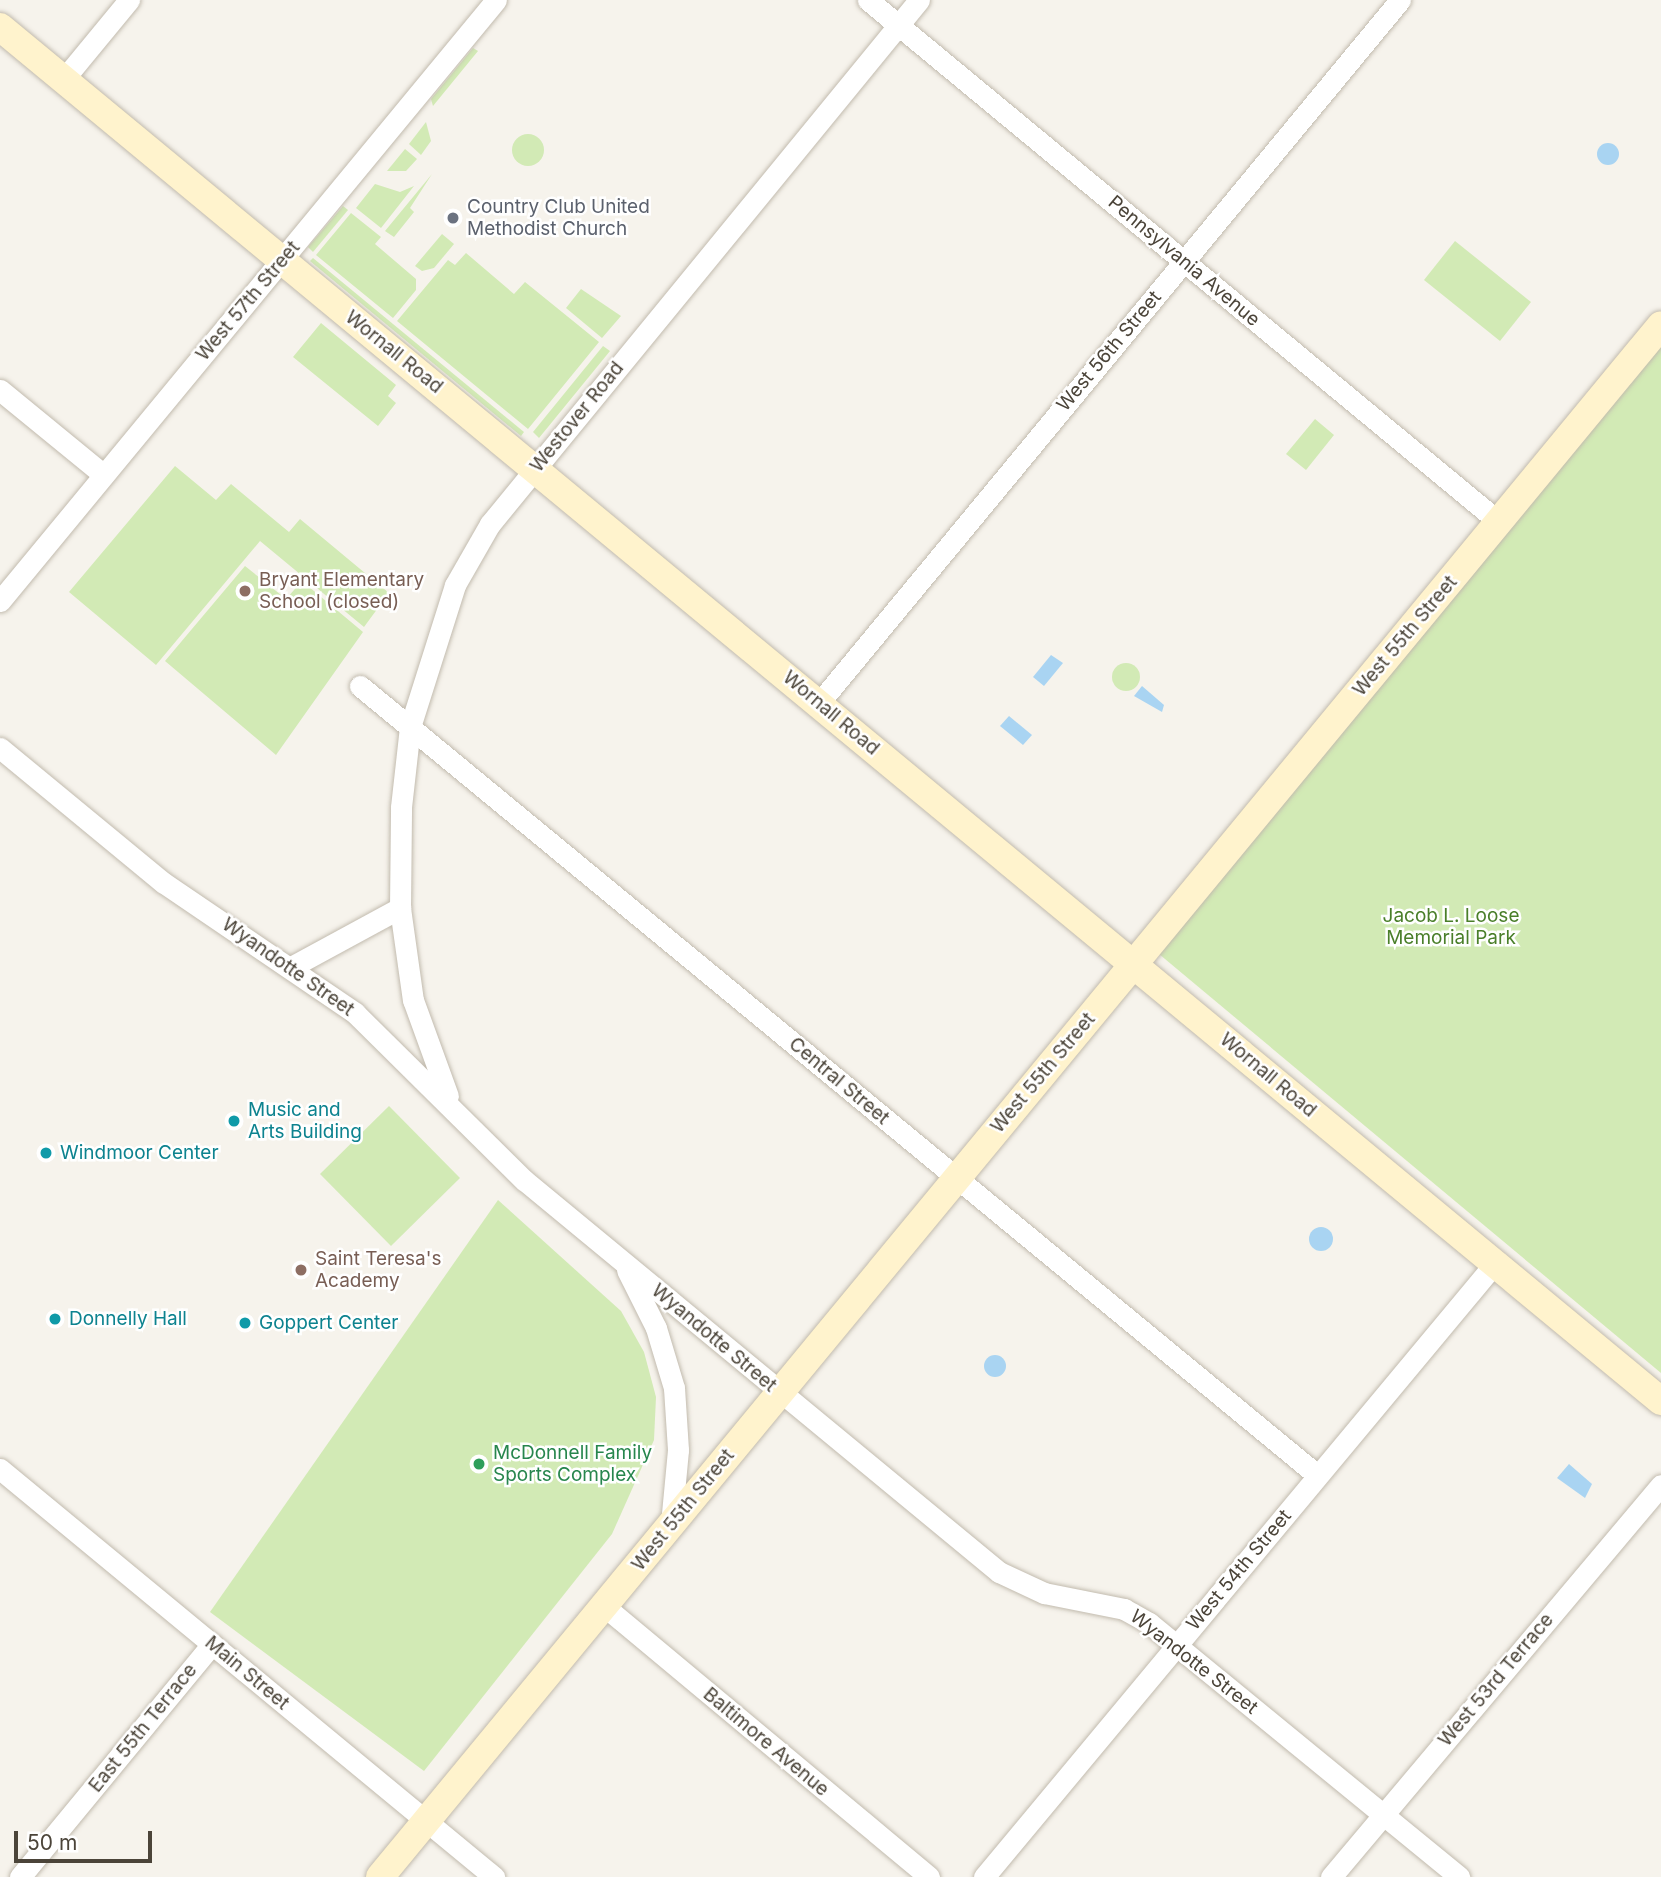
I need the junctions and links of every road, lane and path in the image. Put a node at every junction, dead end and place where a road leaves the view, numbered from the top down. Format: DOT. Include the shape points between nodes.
graph roads {
  1 [pos="129,0"];
  2 [pos="496,0"];
  3 [pos="868,0"];
  4 [pos="919,0"];
  5 [pos="1400,0"];
  6 [pos="898,25"];
  7 [pos="0,27"];
  8 [pos="63,80"];
  9 [pos="282,260"];
  10 [pos="1184,261"];
  11 [pos="1661,325"];
  12 [pos="0,390"];
  13 [pos="534,469"];
  14 [pos="104,475"];
  15 [pos="1499,522"];
  16 [pos="0,601"];
  17 [pos="360,686"];
  18 [pos="819,703"];
  19 [pos="410,727"];
  20 [pos="0,748"];
  21 [pos="400,908"];
  22 [pos="1134,964"];
  23 [pos="293,966"];
  24 [pos="449,1101"];
  25 [pos="956,1178"];
  26 [pos="624,1263"];
  27 [pos="1494,1263"];
  28 [pos="779,1392"];
  29 [pos="1661,1401"];
  30 [pos="0,1469"];
  31 [pos="1317,1475"];
  32 [pos="1661,1485"];
  33 [pos="671,1524"];
  34 [pos="604,1606"];
  35 [pos="212,1644"];
  36 [pos="1176,1644"];
  37 [pos="1383,1814"];
  38 [pos="426,1821"];
  39 [pos="20,1877"];
  40 [pos="380,1877"];
  41 [pos="494,1877"];
  42 [pos="929,1877"];
  43 [pos="984,1877"];
  44 [pos="1331,1877"];
  45 [pos="1458,1877"];
  1 -- 8 [label="street"];
  2 -- 9 [label="street, West 57th Street"];
  3 -- 6 [label="street, Pennsylvania Avenue"];
  4 -- 6 [label="street, Westover Road"];
  5 -- 10 [label="street, West 56th Street"];
  6 -- 10 [label="street, Pennsylvania Avenue"];
  6 -- 13 [label="street, Westover Road"];
  7 -- 8 [label="main road, Wornall Road"];
  8 -- 9 [label="main road, Wornall Road"];
  9 -- 13 [label="main road, Wornall Road"];
  9 -- 14 [label="street, West 57th Street"];
  10 -- 15 [label="street, Pennsylvania Avenue"];
  10 -- 18 [label="street, West 56th Street"];
  11 -- 15 [label="main road, West 55th Street"];
  12 -- 14 [label="street"];
  13 -- 18 [label="main road, Wornall Road"];
  13 -- 19 [label="street, Westover Road" via="490,524 455,584"];
  14 -- 16 [label="street, West 57th Street"];
  15 -- 22 [label="main road, West 55th Street"];
  17 -- 19 [label="street, Central Street"];
  18 -- 22 [label="main road, Wornall Road"];
  19 -- 21 [label="street, Westover Road" via="401,807"];
  19 -- 25 [label="street, Central Street"];
  20 -- 23 [label="street, Wyandotte Street" via="164,883"];
  21 -- 23 [label="street"];
  21 -- 24 [label="street, Westover Road" via="413,1000"];
  22 -- 25 [label="main road, West 55th Street"];
  22 -- 27 [label="main road, Wornall Road"];
  23 -- 24 [label="street, Wyandotte Street" via="355,1013"];
  24 -- 26 [label="street, Wyandotte Street" via="524,1180"];
  25 -- 28 [label="main road, West 55th Street"];
  25 -- 31 [label="street, Central Street"];
  26 -- 28 [label="street, Wyandotte Street"];
  26 -- 33 [label="street" via="656,1328 674,1388 678,1450"];
  27 -- 29 [label="main road, Wornall Road"];
  27 -- 31 [label="street, West 54th Street"];
  28 -- 33 [label="main road, West 55th Street"];
  28 -- 36 [label="street, Wyandotte Street" via="999,1572 1044,1593 1124,1609"];
  30 -- 35 [label="street, Main Street"];
  31 -- 36 [label="street, West 54th Street"];
  32 -- 37 [label="street, West 53rd Terrace"];
  33 -- 34 [label="main road, West 55th Street"];
  34 -- 38 [label="main road, West 55th Street"];
  34 -- 42 [label="street, Baltimore Avenue"];
  35 -- 38 [label="street, Main Street"];
  35 -- 39 [label="street, East 55th Terrace"];
  36 -- 37 [label="street, Wyandotte Street"];
  36 -- 43 [label="street, West 54th Street"];
  37 -- 44 [label="street, West 53rd Terrace"];
  37 -- 45 [label="street, Wyandotte Street"];
  38 -- 40 [label="main road, West 55th Street"];
  38 -- 41 [label="street, Main Street"];
}
